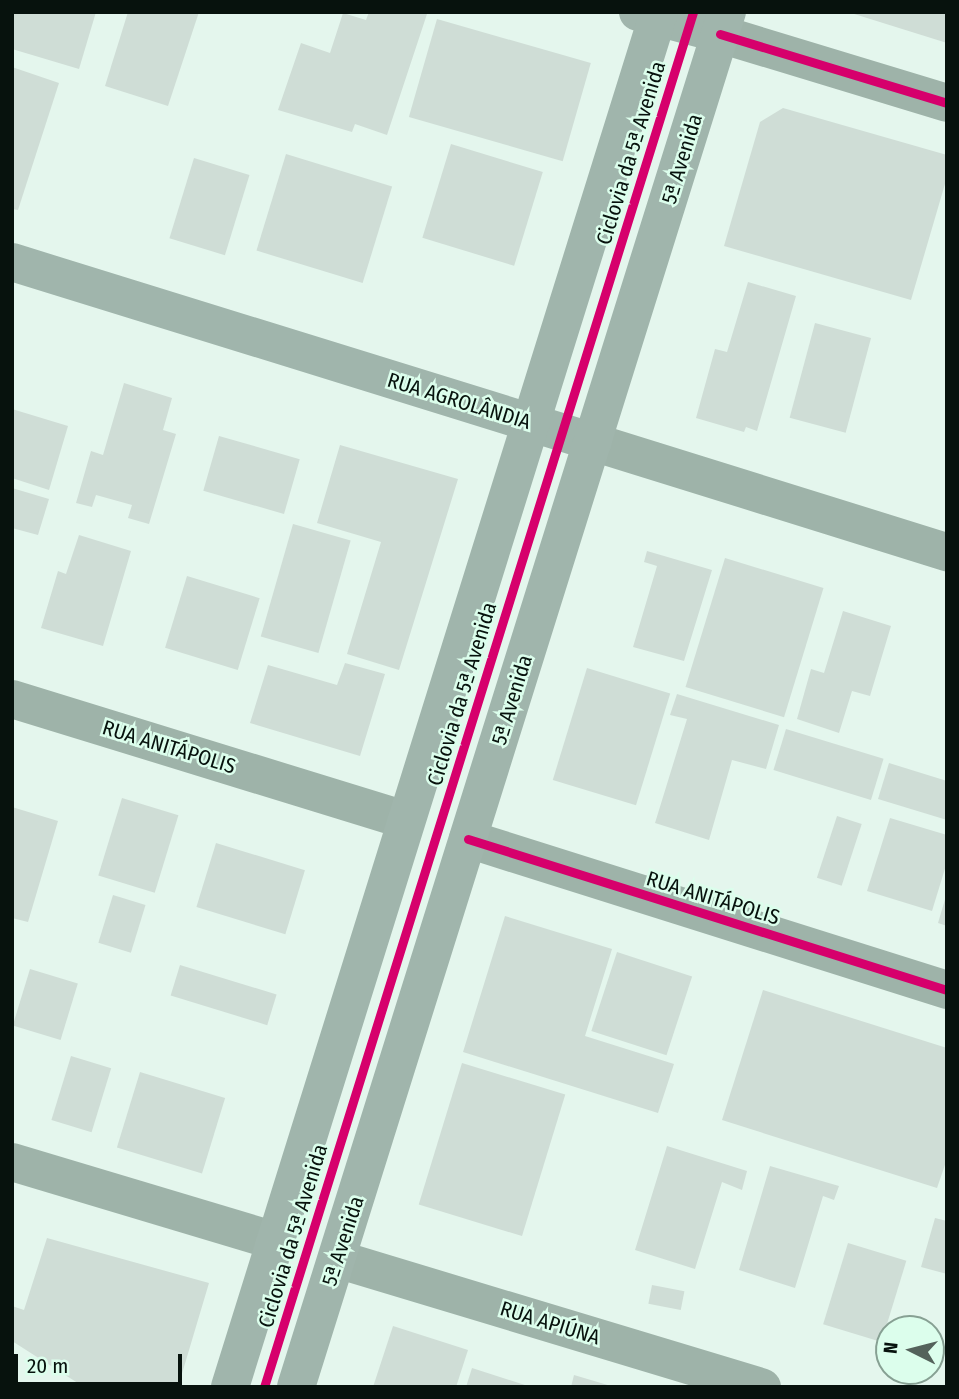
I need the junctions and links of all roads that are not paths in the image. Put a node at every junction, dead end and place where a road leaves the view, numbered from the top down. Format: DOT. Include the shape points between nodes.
graph roads {
  1 [pos="651,14"];
  2 [pos="724,23"];
  3 [pos="947,103"];
  4 [pos="12,262"];
  5 [pos="531,423"];
  6 [pos="593,442"];
  7 [pos="947,552"];
  8 [pos="12,699"];
  9 [pos="406,820"];
  10 [pos="468,839"];
  11 [pos="947,990"];
  12 [pos="12,1162"];
  13 [pos="275,1241"];
  14 [pos="337,1259"];
  15 [pos="230,1387"];
  16 [pos="296,1387"];
  17 [pos="762,1387"];
  1 -- 2 [label="main road"];
  1 -- 5 [label="main road"];
  2 -- 3 [label="street"];
  2 -- 6 [label="main road, 5ª Avenida"];
  4 -- 5 [label="main road, RUA AGROLÂNDIA"];
  5 -- 6 [label="main road, RUA AGROLÂNDIA"];
  5 -- 9 [label="main road"];
  6 -- 7 [label="street, RUA AGROLÂNDIA"];
  6 -- 10 [label="main road, 5ª Avenida"];
  8 -- 9 [label="street, RUA ANITÁPOLIS"];
  9 -- 13 [label="main road"];
  10 -- 11 [label="street, RUA ANITÁPOLIS"];
  10 -- 14 [label="main road, 5ª Avenida"];
  12 -- 13 [label="street"];
  13 -- 15 [label="main road"];
  14 -- 16 [label="main road, 5ª Avenida"];
  14 -- 17 [label="street, RUA APIÚNA"];
}
